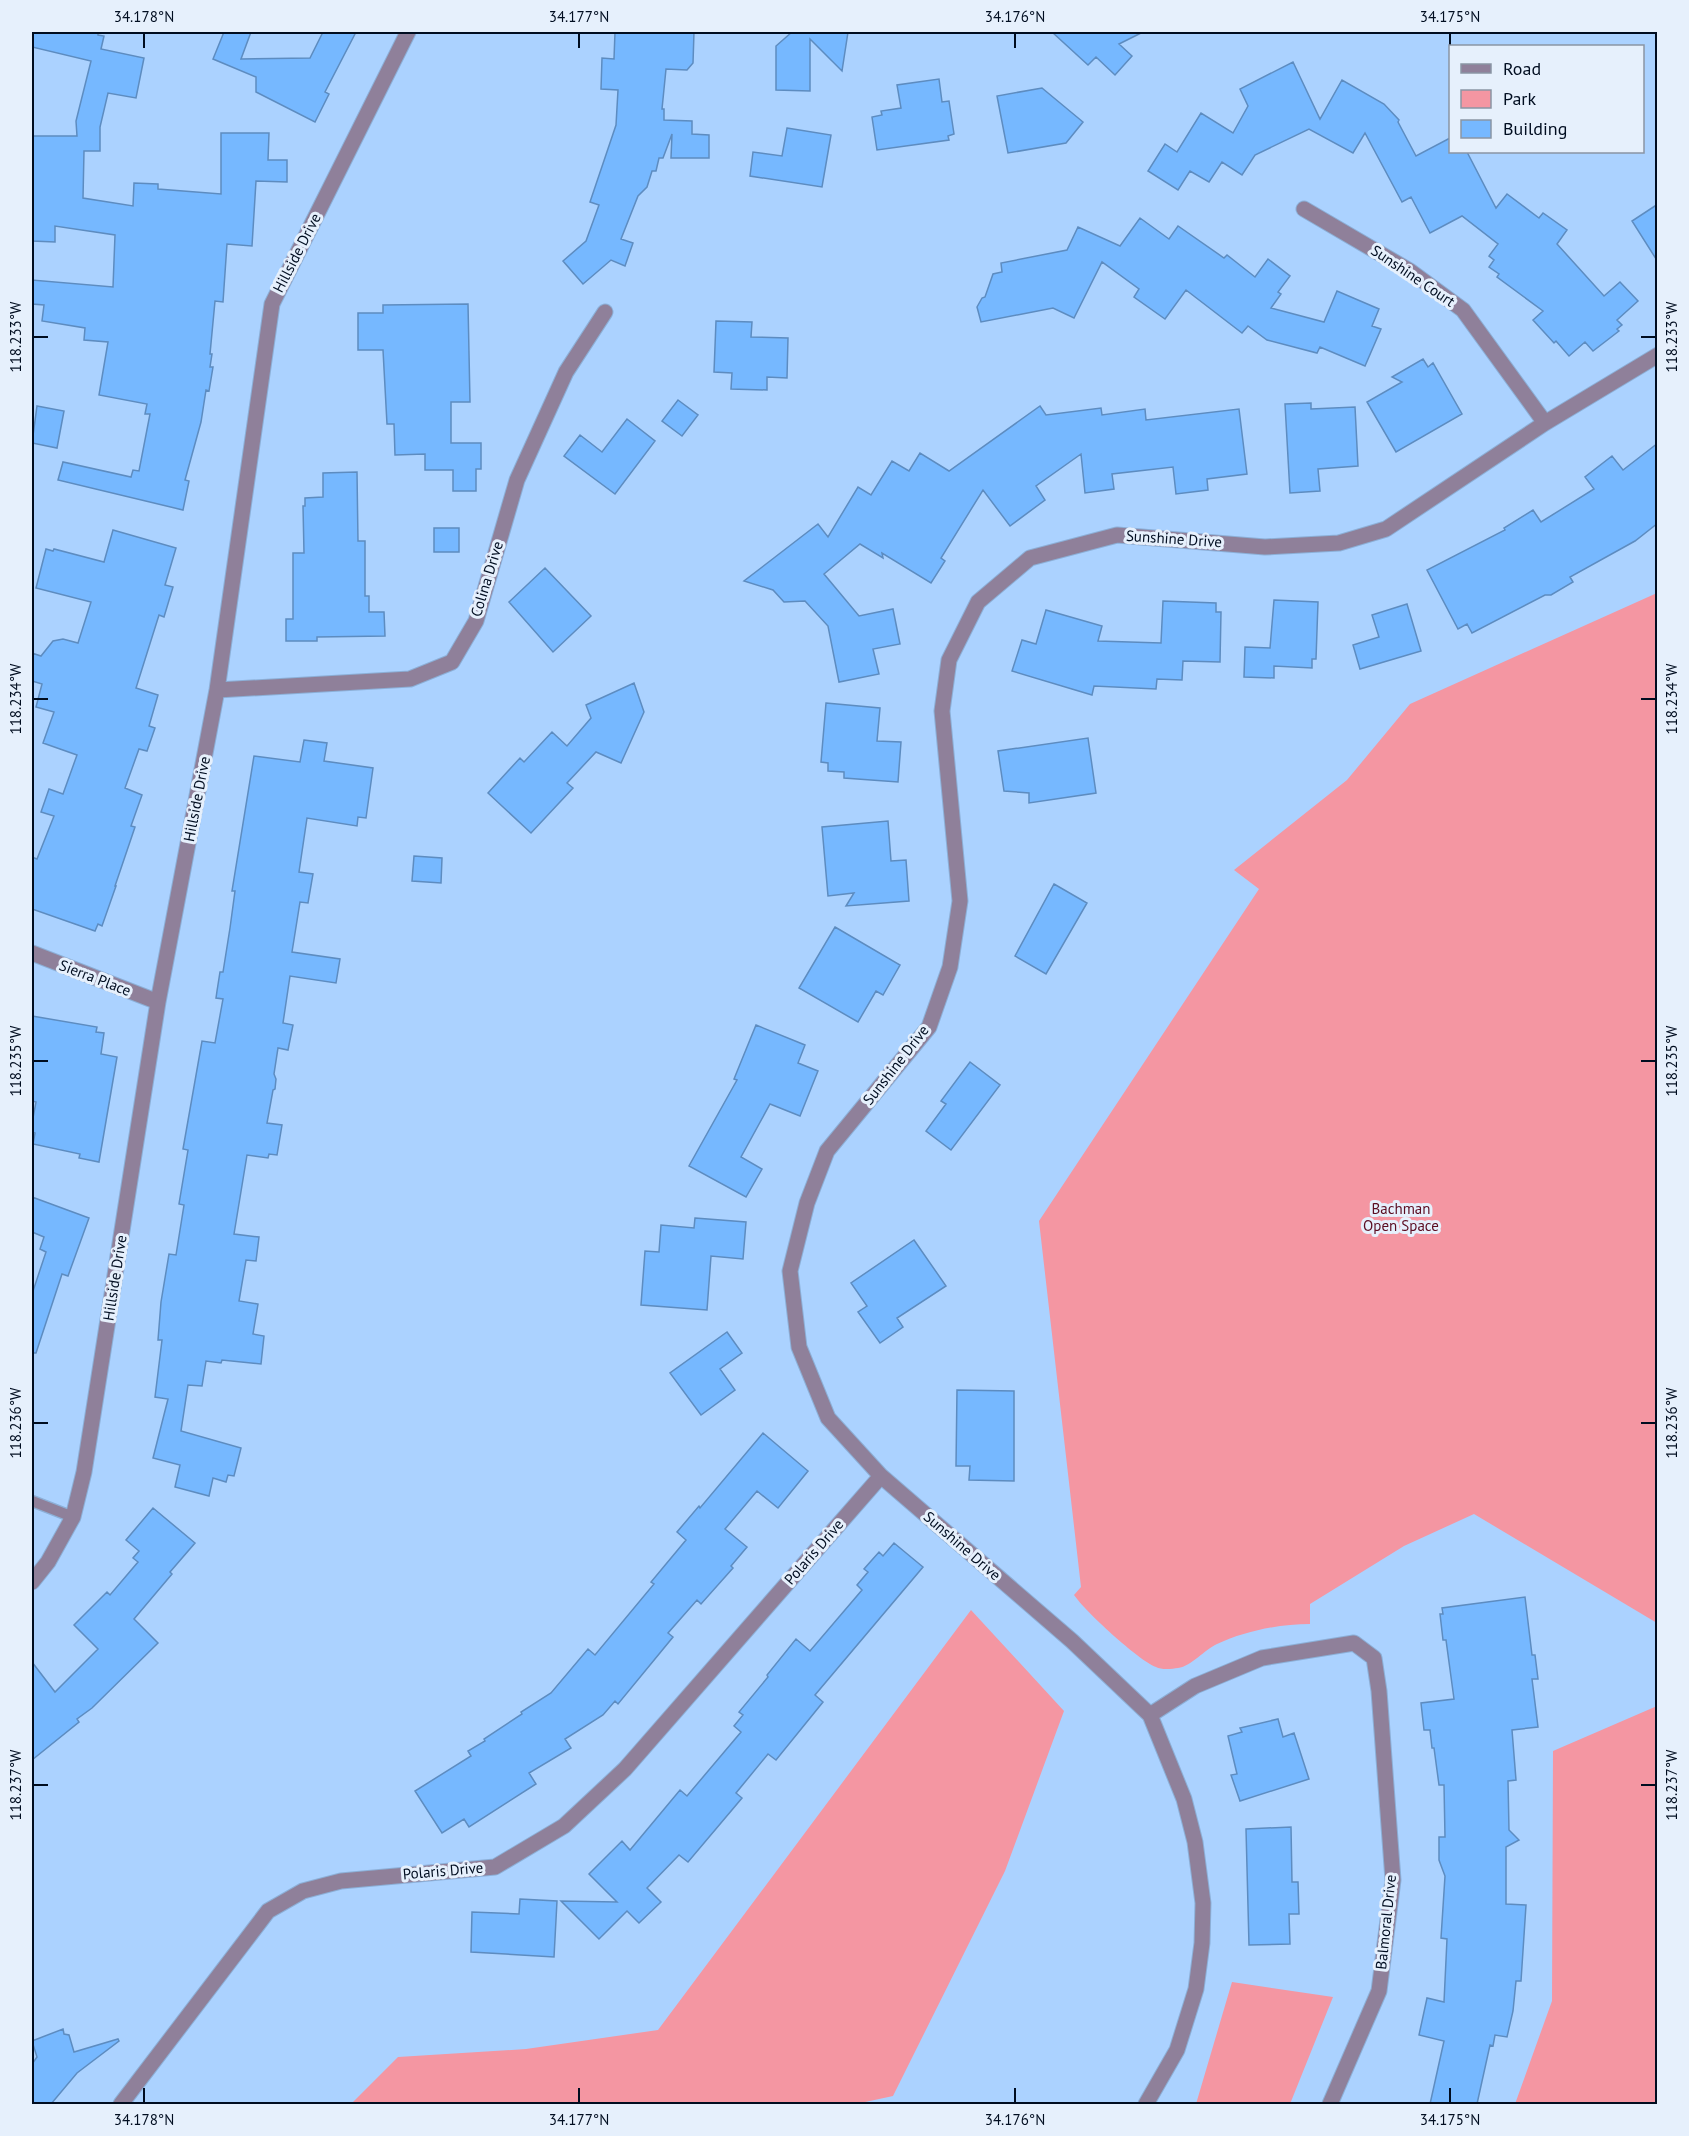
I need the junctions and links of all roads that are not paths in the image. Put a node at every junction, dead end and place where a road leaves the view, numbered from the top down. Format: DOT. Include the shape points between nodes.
graph roads {
  1 [pos="408,32"];
  2 [pos="1304,209"];
  3 [pos="604,312"];
  4 [pos="1658,355"];
  5 [pos="1545,423"];
  6 [pos="217,690"];
  7 [pos="32,953"];
  8 [pos="158,1002"];
  9 [pos="881,1476"];
  10 [pos="32,1501"];
  11 [pos="73,1517"];
  12 [pos="32,1582"];
  13 [pos="1150,1715"];
  14 [pos="121,2104"];
  15 [pos="1146,2104"];
  16 [pos="1330,2104"];
  1 -- 6 [label="street, Hillside Drive" via="272,304"];
  2 -- 5 [label="street, Sunshine Court" via="1410,271 1463,310"];
  3 -- 6 [label="street, Colina Drive" via="566,372 517,480 476,621 452,662 410,679"];
  4 -- 5 [label="street, Sunshine Drive"];
  5 -- 9 [label="street, Sunshine Drive" via="1386,529 1338,543 1265,546 1117,535 1030,558 978,602 949,660 942,711 960,901 950,967 929,1027 827,1151 807,1203 790,1271 799,1347 828,1418"];
  6 -- 8 [label="street, Hillside Drive"];
  7 -- 8 [label="street, Sierra Place"];
  8 -- 11 [label="street, Hillside Drive" via="86,1460"];
  9 -- 13 [label="street, Sunshine Drive" via="1072,1641"];
  9 -- 14 [label="street, Polaris Drive" via="625,1769 564,1826 495,1867 341,1881 303,1891 268,1911"];
  10 -- 11 [label="lane"];
  11 -- 12 [label="street, Hillside Drive"];
  13 -- 15 [label="street, Sunshine Drive" via="1184,1799 1195,1842 1203,1903 1196,1989 1177,2050"];
  13 -- 16 [label="street, Balmoral Drive" via="1195,1686 1262,1658 1354,1643 1374,1658 1393,1880 1379,1991"];
}
